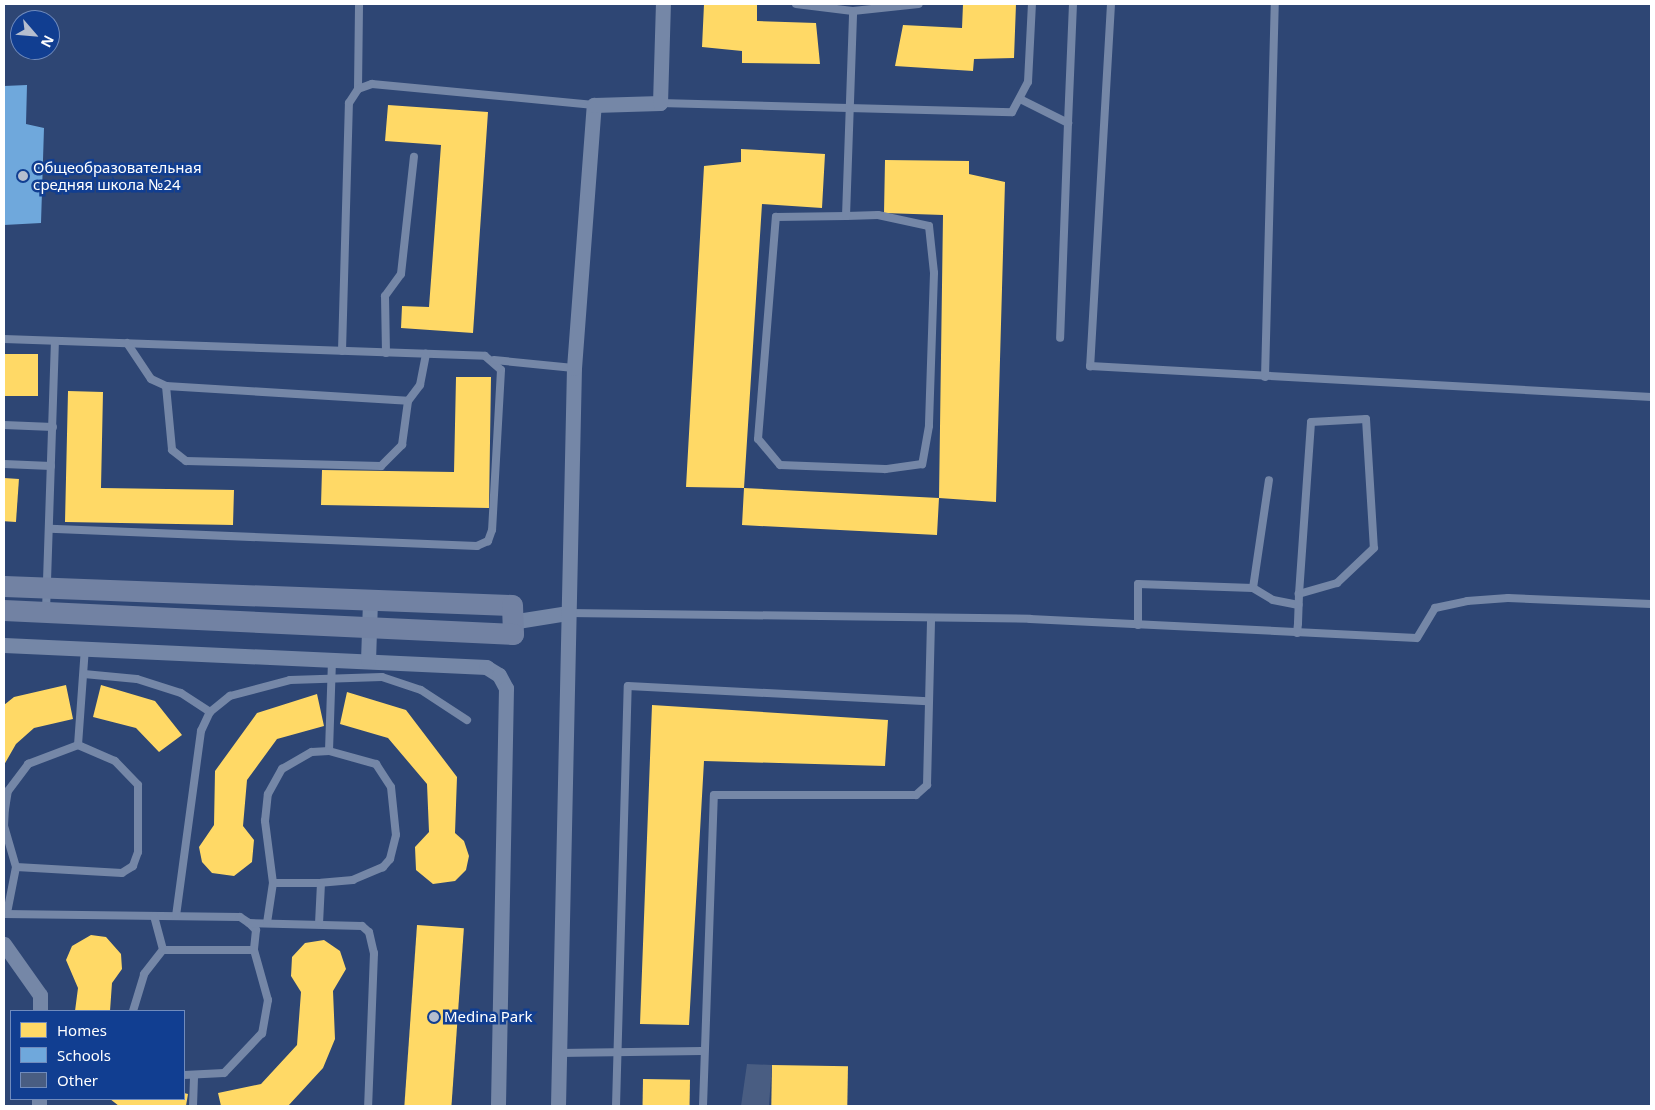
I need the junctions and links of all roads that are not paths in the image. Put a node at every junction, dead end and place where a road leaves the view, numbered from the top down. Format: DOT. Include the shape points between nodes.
graph roads {
  1 [pos="358,4"];
  2 [pos="663,4"];
  3 [pos="796,4"];
  4 [pos="919,4"];
  5 [pos="1032,4"];
  6 [pos="1073,4"];
  7 [pos="1111,4"];
  8 [pos="1275,4"];
  9 [pos="853,11"];
  10 [pos="358,89"];
  11 [pos="1020,99"];
  12 [pos="660,103"];
  13 [pos="594,105"];
  14 [pos="852,110"];
  15 [pos="1068,123"];
  16 [pos="414,157"];
  17 [pos="846,216"];
  18 [pos="1060,338"];
  19 [pos="4,339"];
  20 [pos="55,341"];
  21 [pos="127,343"];
  22 [pos="342,351"];
  23 [pos="386,352"];
  24 [pos="426,354"];
  25 [pos="494,360"];
  26 [pos="574,368"];
  27 [pos="1265,377"];
  28 [pos="166,386"];
  29 [pos="1651,397"];
  30 [pos="408,401"];
  31 [pos="4,425"];
  32 [pos="53,427"];
  33 [pos="4,464"];
  34 [pos="52,466"];
  35 [pos="1269,480"];
  36 [pos="50,529"];
  37 [pos="4,586"];
  38 [pos="47,588"];
  39 [pos="1253,588"];
  40 [pos="1299,594"];
  41 [pos="370,601"];
  42 [pos="1651,604"];
  43 [pos="1299,605"];
  44 [pos="4,610"];
  45 [pos="46,611"];
  46 [pos="568,613"];
  47 [pos="931,618"];
  48 [pos="511,622"];
  49 [pos="370,625"];
  50 [pos="1138,625"];
  51 [pos="1297,633"];
  52 [pos="4,646"];
  53 [pos="85,648"];
  54 [pos="332,659"];
  55 [pos="368,661"];
  56 [pos="84,674"];
  57 [pos="332,677"];
  58 [pos="928,701"];
  59 [pos="210,712"];
  60 [pos="467,720"];
  61 [pos="78,745"];
  62 [pos="329,751"];
  63 [pos="16,867"];
  64 [pos="273,883"];
  65 [pos="321,883"];
  66 [pos="5,914"];
  67 [pos="154,916"];
  68 [pos="176,916"];
  69 [pos="249,923"];
  70 [pos="267,923"];
  71 [pos="319,924"];
  72 [pos="4,944"];
  73 [pos="163,950"];
  74 [pos="254,950"];
  75 [pos="40,1010"];
  76 [pos="132,1010"];
  77 [pos="702,1051"];
  78 [pos="615,1052"];
  79 [pos="559,1053"];
  80 [pos="185,1075"];
  81 [pos="194,1077"];
  82 [pos="193,1106"];
  83 [pos="368,1106"];
  84 [pos="498,1106"];
  85 [pos="558,1106"];
  86 [pos="616,1106"];
  87 [pos="703,1106"];
  1 -- 10 [label="lane"];
  2 -- 12 [label="street"];
  3 -- 9 [label="lane"];
  4 -- 9 [label="lane"];
  5 -- 11 [label="lane" via="1028,82"];
  6 -- 15 [label="lane"];
  7 -- 27 [label="lane" via="1090,366"];
  8 -- 27 [label="lane"];
  9 -- 14 [label="lane"];
  10 -- 13 [label="lane" via="372,84"];
  10 -- 22 [label="lane" via="349,103"];
  11 -- 14 [label="lane" via="1012,112"];
  11 -- 15 [label="lane"];
  12 -- 13 [label="street"];
  12 -- 14 [label="lane"];
  13 -- 26 [label="street"];
  14 -- 17 [label="lane"];
  15 -- 18 [label="lane"];
  16 -- 23 [label="lane" via="401,274 385,296"];
  17 -- 17 [label="lane" via="776,216 758,439 780,464 885,469 922,464 929,426 934,273 930,226 878,215"];
  19 -- 20 [label="lane"];
  20 -- 21 [label="lane"];
  20 -- 32 [label="lane"];
  21 -- 22 [label="lane"];
  21 -- 28 [label="lane" via="151,379"];
  22 -- 23 [label="lane"];
  23 -- 24 [label="lane"];
  24 -- 25 [label="lane"];
  24 -- 30 [label="lane" via="420,385"];
  25 -- 26 [label="lane"];
  25 -- 36 [label="lane" via="501,370 492,530 488,541 477,546"];
  26 -- 46 [label="street"];
  27 -- 29 [label="lane"];
  28 -- 30 [label="lane"];
  28 -- 30 [label="lane" via="172,450 186,461 381,466 402,445"];
  31 -- 32 [label="lane"];
  32 -- 34 [label="lane"];
  33 -- 34 [label="lane"];
  34 -- 36 [label="lane"];
  35 -- 39 [label="lane"];
  36 -- 38 [label="lane"];
  37 -- 38 [label="street"];
  38 -- 41 [label="street"];
  38 -- 45 [label="lane"];
  39 -- 43 [label="lane" via="1273,600"];
  39 -- 50 [label="lane" via="1138,584"];
  40 -- 40 [label="lane" via="1311,422 1366,419 1374,548 1337,582"];
  40 -- 43 [label="lane"];
  41 -- 48 [label="street" via="512,605"];
  41 -- 49 [label="street"];
  42 -- 51 [label="lane" via="1508,598 1467,601 1435,608 1417,638"];
  43 -- 51 [label="lane"];
  44 -- 45 [label="street"];
  45 -- 49 [label="street"];
  46 -- 47 [label="lane"];
  46 -- 48 [label="street"];
  46 -- 79 [label="street"];
  47 -- 50 [label="lane"];
  47 -- 58 [label="lane"];
  48 -- 49 [label="street" via="513,634"];
  49 -- 55 [label="street"];
  50 -- 51 [label="lane"];
  52 -- 53 [label="street"];
  53 -- 54 [label="street"];
  53 -- 56 [label="lane"];
  54 -- 55 [label="street"];
  54 -- 57 [label="lane"];
  55 -- 84 [label="street" via="486,666 506,688"];
  56 -- 59 [label="lane" via="138,679 181,693"];
  56 -- 61 [label="lane"];
  57 -- 59 [label="lane" via="290,680 230,696"];
  57 -- 60 [label="lane" via="382,677 421,690"];
  57 -- 62 [label="lane"];
  58 -- 77 [label="lane" via="926,785 916,795 714,795"];
  58 -- 78 [label="lane" via="628,686"];
  59 -- 68 [label="lane" via="196,751"];
  61 -- 63 [label="lane" via="28,764 8,791 4,826"];
  61 -- 63 [label="lane" via="115,762 138,785 138,852 133,866 122,873"];
  62 -- 64 [label="lane" via="312,752 282,769 268,794 265,820"];
  62 -- 65 [label="lane" via="376,764 391,786 396,835 390,859 383,867 353,880"];
  63 -- 66 [label="lane"];
  64 -- 65 [label="lane"];
  64 -- 70 [label="lane"];
  65 -- 71 [label="lane"];
  66 -- 67 [label="lane"];
  67 -- 68 [label="lane"];
  67 -- 73 [label="lane"];
  68 -- 69 [label="lane" via="240,917"];
  69 -- 70 [label="lane"];
  69 -- 74 [label="lane" via="256,930"];
  70 -- 71 [label="lane"];
  71 -- 83 [label="lane" via="362,926 374,943"];
  72 -- 75 [label="street" via="40,995"];
  73 -- 74 [label="lane"];
  73 -- 76 [label="lane" via="144,974"];
  74 -- 81 [label="lane" via="268,1000 262,1033 224,1073"];
  77 -- 78 [label="lane"];
  77 -- 87 [label="lane"];
  78 -- 79 [label="lane"];
  78 -- 86 [label="lane"];
  79 -- 85 [label="street"];
  80 -- 81 [label="lane"];
  81 -- 82 [label="lane"];
}
